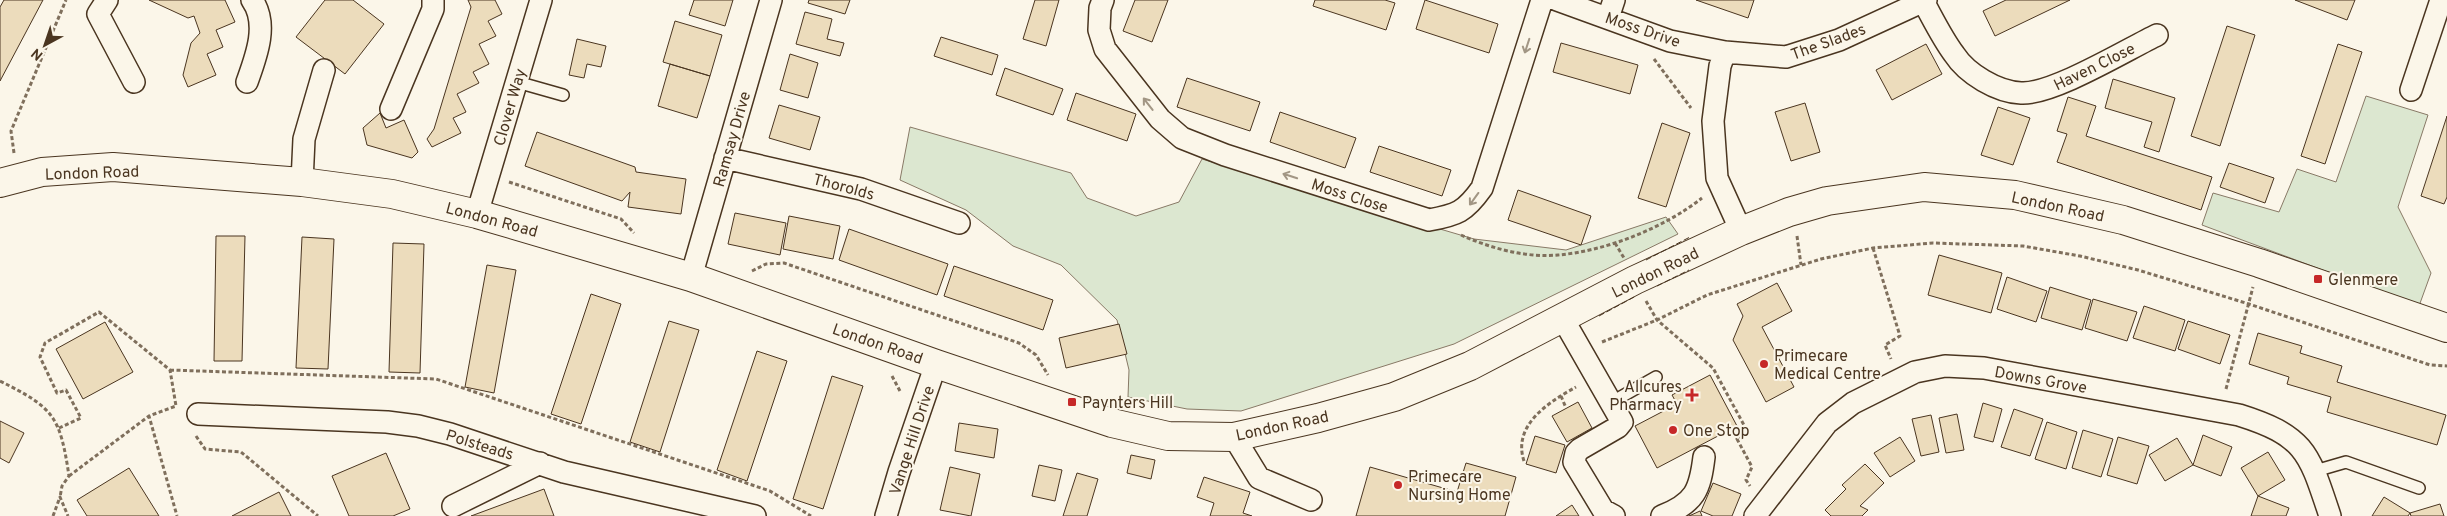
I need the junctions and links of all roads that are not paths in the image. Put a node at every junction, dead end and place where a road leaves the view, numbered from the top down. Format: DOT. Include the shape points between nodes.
graph roads {
  1 [pos="107,0"];
  2 [pos="252,0"];
  3 [pos="433,0"];
  4 [pos="541,0"];
  5 [pos="771,0"];
  6 [pos="1103,0"];
  7 [pos="1542,0"];
  8 [pos="1557,0"];
  9 [pos="2441,0"];
  10 [pos="1925,1"];
  11 [pos="1611,9"];
  12 [pos="2157,35"];
  13 [pos="1725,52"];
  14 [pos="324,70"];
  15 [pos="134,82"];
  16 [pos="247,82"];
  17 [pos="517,82"];
  18 [pos="2411,90"];
  19 [pos="563,95"];
  20 [pos="391,109"];
  21 [pos="725,158"];
  22 [pos="302,182"];
  23 [pos="0,183"];
  24 [pos="477,214"];
  25 [pos="959,223"];
  26 [pos="1741,231"];
  27 [pos="691,277"];
  28 [pos="1563,318"];
  29 [pos="2447,328"];
  30 [pos="936,364"];
  31 [pos="1656,377"];
  32 [pos="1612,402"];
  33 [pos="189,414"];
  34 [pos="1234,437"];
  35 [pos="1704,456"];
  36 [pos="540,463"];
  37 [pos="2315,471"];
  38 [pos="2419,488"];
  39 [pos="1312,500"];
  40 [pos="453,506"];
  41 [pos="755,516"];
  42 [pos="886,516"];
  43 [pos="1614,516"];
  44 [pos="1662,516"];
  45 [pos="1755,516"];
  46 [pos="2330,516"];
  1 -- 15 [label="street" via="98,14"];
  2 -- 16 [label="street" via="259,10 259,49"];
  3 -- 20 [label="street" via="433,9"];
  4 -- 17 [label="street, Clover Way"];
  5 -- 21 [label="street, Ramsay Drive"];
  7 -- 6 [label="street, Moss Close, one-way" via="1482,188 1468,207 1449,216 1429,220 1225,155 1182,138 1160,119 1105,48 1100,30"];
  8 -- 11 [label="street, Moss Drive"];
  9 -- 18 [label="street"];
  10 -- 12 [label="street, Haven Close" via="1954,56 1996,88 2022,94 2053,87"];
  10 -- 13 [label="street, The Slades" via="1839,40 1786,57"];
  11 -- 13 [label="street, Moss Drive" via="1670,41"];
  13 -- 26 [label="street" via="1720,66 1713,122 1717,178"];
  14 -- 22 [label="street" via="304,139"];
  17 -- 19 [label="lane"];
  17 -- 24 [label="street, Clover Way"];
  21 -- 25 [label="street, Thorolds" via="861,189"];
  21 -- 27 [label="street, Ramsay Drive"];
  22 -- 23 [label="main road, London Road" via="113,167 42,172"];
  22 -- 24 [label="main road, London Road" via="392,194"];
  24 -- 27 [label="main road, London Road"];
  26 -- 28 [label="main road, London Road" via="1635,280"];
  26 -- 29 [label="main road, London Road" via="1827,201 1924,187 2016,195 2123,220"];
  27 -- 30 [label="main road, London Road"];
  28 -- 32 [label="street"];
  28 -- 34 [label="main road, London Road" via="1470,366 1394,397"];
  30 -- 34 [label="main road, London Road" via="1112,422 1168,436"];
  30 -- 42 [label="street, Vange Hill Drive"];
  31 -- 32 [label="lane"];
  32 -- 43 [label="street" via="1622,422 1580,449 1574,462 1603,510"];
  33 -- 36 [label="street, Polsteads" via="418,426"];
  34 -- 39 [label="street" via="1260,478"];
  35 -- 44 [label="street" via="1701,480 1690,501"];
  36 -- 40 [label="street"];
  36 -- 41 [label="street, Polsteads" via="564,472"];
  37 -- 38 [label="lane" via="2346,462"];
  37 -- 45 [label="street, Downs Grove" via="2294,440 2269,425 2220,412 1984,368 1945,366 1915,372 1853,403 1827,423"];
  37 -- 46 [label="street, Downs Grove"];
}
